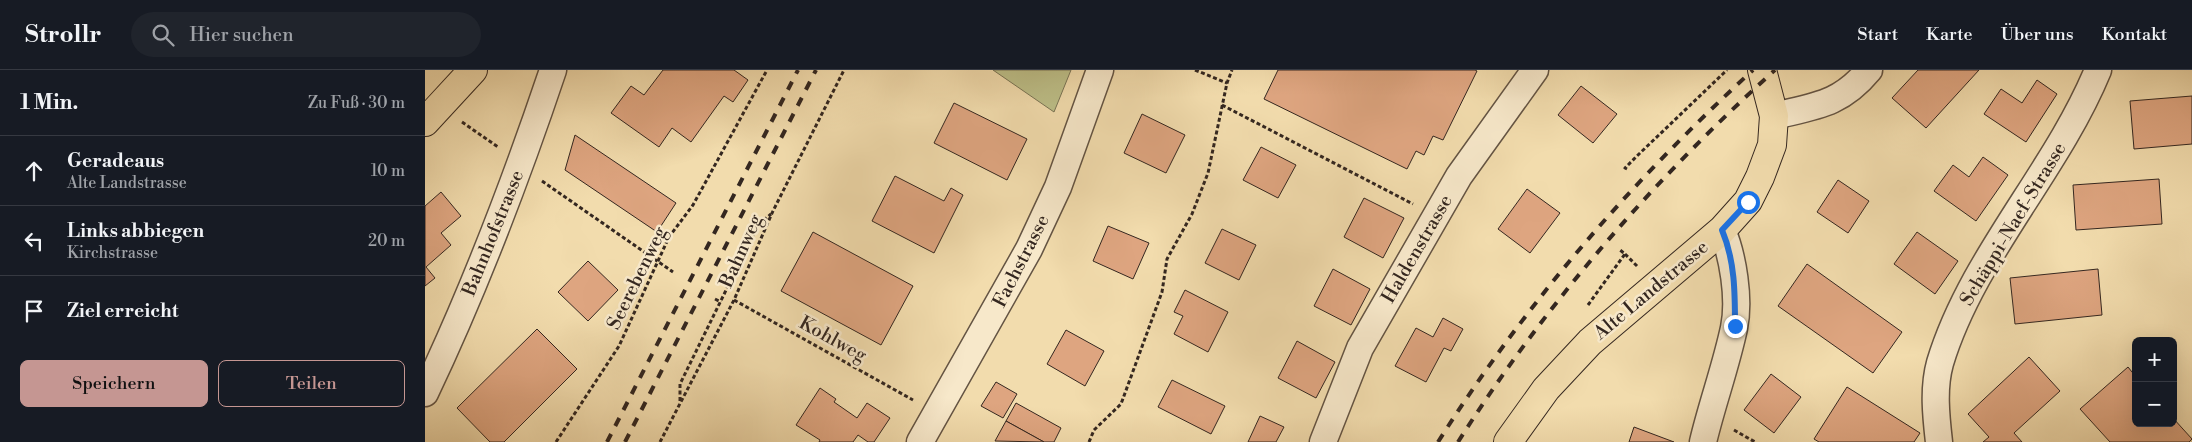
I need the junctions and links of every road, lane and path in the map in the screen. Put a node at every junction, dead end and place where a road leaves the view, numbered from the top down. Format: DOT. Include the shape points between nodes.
graph roads {
  1 [pos="473,70"];
  2 [pos="553,70"];
  3 [pos="767,70"];
  4 [pos="844,70"];
  5 [pos="1100,70"];
  6 [pos="1195,70"];
  7 [pos="1232,70"];
  8 [pos="1535,70"];
  9 [pos="1727,70"];
  10 [pos="1762,70"];
  11 [pos="1869,70"];
  12 [pos="2098,70"];
  13 [pos="1227,83"];
  14 [pos="1222,105"];
  15 [pos="1774,116"];
  16 [pos="458,119"];
  17 [pos="425,122"];
  18 [pos="505,151"];
  19 [pos="1627,169"];
  20 [pos="541,180"];
  21 [pos="773,212"];
  22 [pos="1436,216"];
  23 [pos="1722,230"];
  24 [pos="1620,250"];
  25 [pos="1625,254"];
  26 [pos="656,262"];
  27 [pos="673,272"];
  28 [pos="1644,273"];
  29 [pos="715,299"];
  30 [pos="735,300"];
  31 [pos="721,302"];
  32 [pos="1584,311"];
  33 [pos="425,393"];
  34 [pos="680,401"];
  35 [pos="918,403"];
  36 [pos="556,442"];
  37 [pos="660,442"];
  38 [pos="921,442"];
  39 [pos="1089,442"];
  40 [pos="1323,442"];
  41 [pos="1508,442"];
  42 [pos="1703,442"];
  43 [pos="1939,442"];
  1 -- 17 [label="main road"];
  2 -- 33 [label="street, Bahnhofstrasse" via="457,327"];
  3 -- 26 [label="path, Seerebenweg" via="693,205 669,237"];
  4 -- 21 [label="path, Bahnweg"];
  5 -- 38 [label="street, Fachstrasse" via="1058,187 1029,249"];
  6 -- 13 [label="path"];
  7 -- 13 [label="path"];
  8 -- 22 [label="street, Haldenstrasse" via="1459,176"];
  9 -- 19 [label="path"];
  10 -- 15 [label="main road, Alte Landstrasse"];
  11 -- 15 [label="street" via="1856,85 1830,102"];
  12 -- 43 [label="street, Schäppi-Naef-Strasse" via="2083,107 1967,297 1940,364 1935,405"];
  13 -- 14 [label="path"];
  14 -- 22 [label="path"];
  14 -- 39 [label="path" via="1208,173 1192,214 1167,259 1162,292 1121,404 1094,430"];
  15 -- 23 [label="main road, Alte Landstrasse" via="1772,145 1760,178 1748,202"];
  16 -- 18 [label="path"];
  20 -- 26 [label="path"];
  21 -- 30 [label="path, Bahnweg"];
  21 -- 31 [label="path" via="758,224"];
  22 -- 40 [label="street, Haldenstrasse" via="1360,348"];
  23 -- 41 [label="main road, Alte Landstrasse" via="1590,342 1546,389"];
  23 -- 42 [label="street" via="1729,246 1735,284 1735,326"];
  24 -- 25 [label="path"];
  25 -- 28 [label="path"];
  25 -- 32 [label="path"];
  26 -- 27 [label="path"];
  26 -- 36 [label="path, Seerebenweg" via="619,346"];
  29 -- 31 [label="path"];
  30 -- 34 [label="path, Bahnweg"];
  30 -- 35 [label="path, Kohlweg"];
  31 -- 34 [label="path" via="680,384"];
  34 -- 37 [label="path, Bahnweg"];
}
